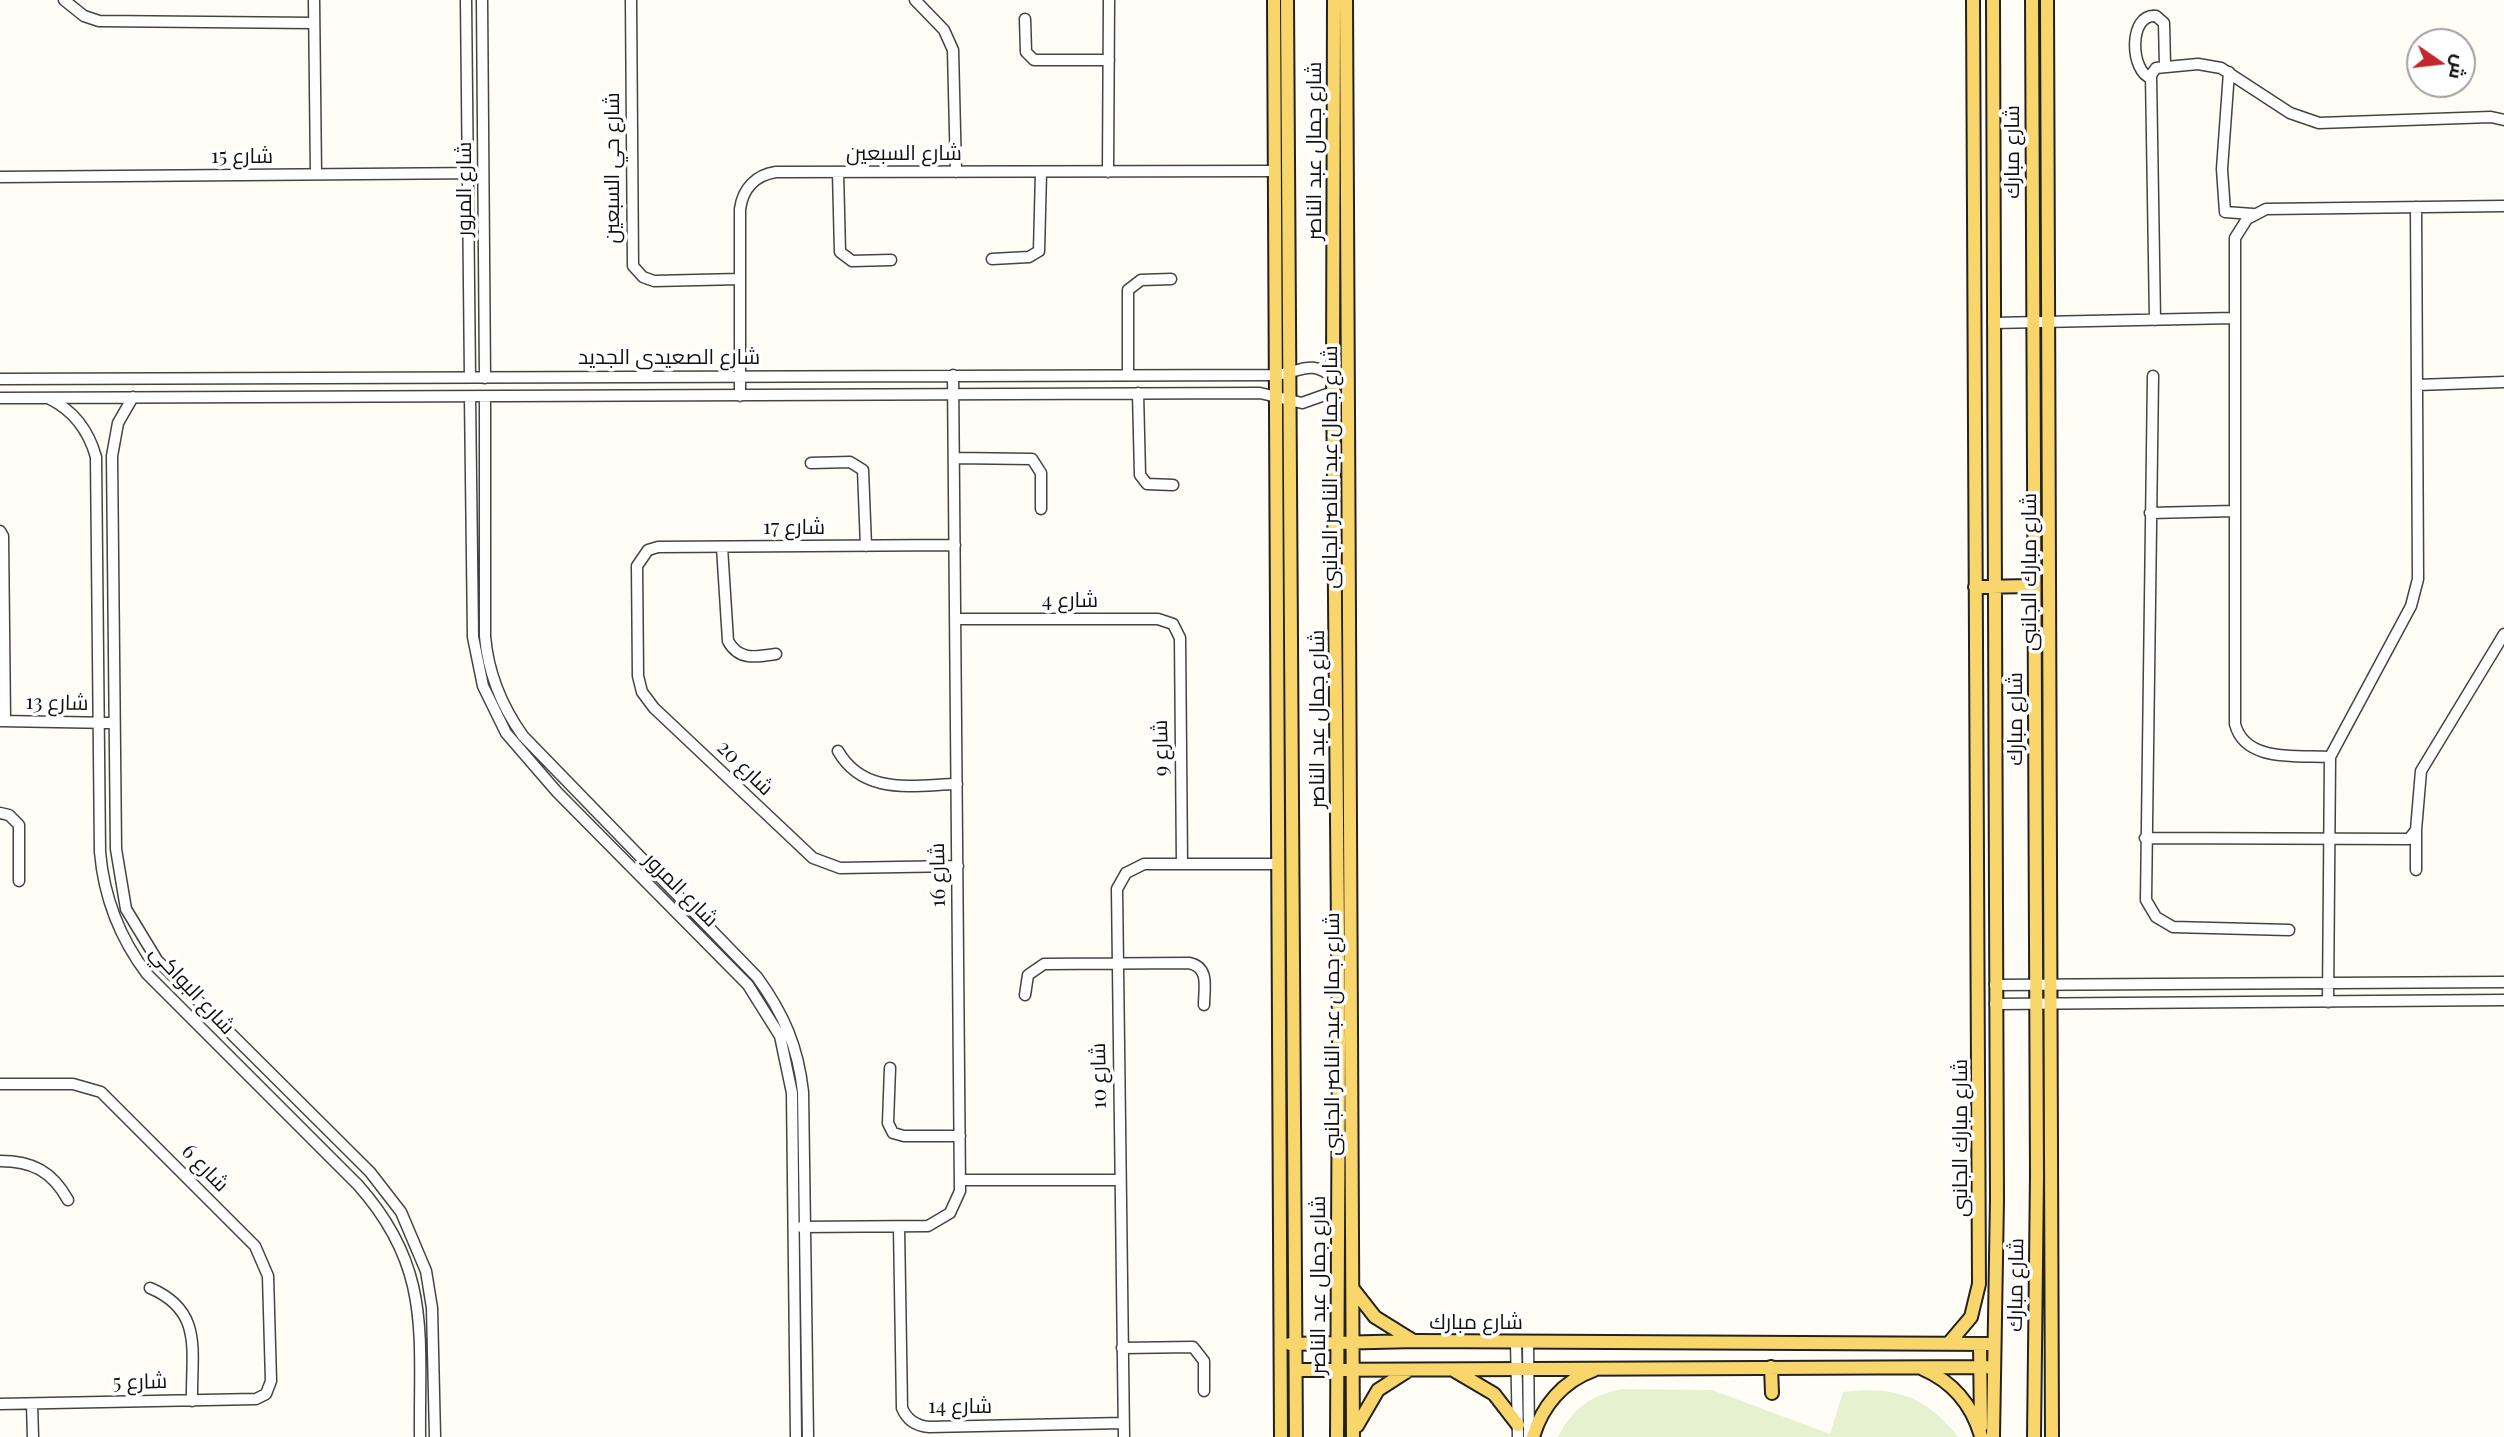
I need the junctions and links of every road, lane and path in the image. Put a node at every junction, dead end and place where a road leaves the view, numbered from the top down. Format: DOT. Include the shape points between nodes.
graph roads {
  1 [pos="64,0"];
  2 [pos="314,0"];
  3 [pos="466,0"];
  4 [pos="482,0"];
  5 [pos="631,0"];
  6 [pos="915,0"];
  7 [pos="1109,0"];
  8 [pos="1274,0"];
  9 [pos="1287,0"];
  10 [pos="1334,0"];
  11 [pos="1346,0"];
  12 [pos="1973,0"];
  13 [pos="1993,0"];
  14 [pos="2032,0"];
  15 [pos="2047,0"];
  16 [pos="1025,19"];
  17 [pos="314,23"];
  18 [pos="1109,60"];
  19 [pos="2165,66"];
  20 [pos="2229,72"];
  21 [pos="2151,78"];
  22 [pos="1281,92"];
  23 [pos="1340,101"];
  24 [pos="1991,102"];
  25 [pos="2504,120"];
  26 [pos="1975,135"];
  27 [pos="1275,171"];
  28 [pos="838,172"];
  29 [pos="956,172"];
  30 [pos="1041,172"];
  31 [pos="1108,172"];
  32 [pos="468,173"];
  33 [pos="484,173"];
  34 [pos="316,174"];
  35 [pos="0,177"];
  36 [pos="2504,206"];
  37 [pos="2416,207"];
  38 [pos="2253,214"];
  39 [pos="1275,242"];
  40 [pos="1289,242"];
  41 [pos="992,259"];
  42 [pos="891,260"];
  43 [pos="740,279"];
  44 [pos="1171,279"];
  45 [pos="2234,318"];
  46 [pos="2155,320"];
  47 [pos="2032,322"];
  48 [pos="2048,322"];
  49 [pos="1993,323"];
  50 [pos="1289,373"];
  51 [pos="953,375"];
  52 [pos="1128,375"];
  53 [pos="1275,375"];
  54 [pos="740,376"];
  55 [pos="2153,376"];
  56 [pos="386,377"];
  57 [pos="470,377"];
  58 [pos="485,378"];
  59 [pos="1333,378"];
  60 [pos="0,379"];
  61 [pos="2504,382"];
  62 [pos="2417,385"];
  63 [pos="1333,392"];
  64 [pos="1138,393"];
  65 [pos="954,394"];
  66 [pos="740,396"];
  67 [pos="133,397"];
  68 [pos="386,397"];
  69 [pos="470,397"];
  70 [pos="485,397"];
  71 [pos="1275,397"];
  72 [pos="0,398"];
  73 [pos="46,398"];
  74 [pos="1289,402"];
  75 [pos="1974,402"];
  76 [pos="1993,428"];
  77 [pos="92,443"];
  78 [pos="113,443"];
  79 [pos="954,458"];
  80 [pos="811,463"];
  81 [pos="1173,485"];
  82 [pos="1041,509"];
  83 [pos="2234,511"];
  84 [pos="2150,513"];
  85 [pos="0,531"];
  86 [pos="955,545"];
  87 [pos="866,546"];
  88 [pos="722,547"];
  89 [pos="1350,553"];
  90 [pos="1335,554"];
  91 [pos="639,561"];
  92 [pos="2033,586"];
  93 [pos="1975,587"];
  94 [pos="1994,587"];
  95 [pos="956,620"];
  96 [pos="1179,633"];
  97 [pos="2504,634"];
  98 [pos="776,654"];
  99 [pos="2,721"];
  100 [pos="98,723"];
  101 [pos="113,723"];
  102 [pos="838,751"];
  103 [pos="2330,757"];
  104 [pos="1995,760"];
  105 [pos="566,783"];
  106 [pos="957,783"];
  107 [pos="558,792"];
  108 [pos="1337,794"];
  109 [pos="1351,794"];
  110 [pos="1977,794"];
  111 [pos="0,813"];
  112 [pos="2416,830"];
  113 [pos="2145,838"];
  114 [pos="2328,840"];
  115 [pos="1182,864"];
  116 [pos="1279,864"];
  117 [pos="958,866"];
  118 [pos="2416,870"];
  119 [pos="19,881"];
  120 [pos="1344,911"];
  121 [pos="704,923"];
  122 [pos="2289,930"];
  123 [pos="696,932"];
  124 [pos="1116,963"];
  125 [pos="2504,982"];
  126 [pos="2328,983"];
  127 [pos="1995,985"];
  128 [pos="2036,985"];
  129 [pos="2049,985"];
  130 [pos="1025,995"];
  131 [pos="2504,1000"];
  132 [pos="2328,1002"];
  133 [pos="2036,1003"];
  134 [pos="2049,1003"];
  135 [pos="1204,1004"];
  136 [pos="1995,1004"];
  137 [pos="1345,1040"];
  138 [pos="890,1068"];
  139 [pos="0,1084"];
  140 [pos="960,1136"];
  141 [pos="0,1161"];
  142 [pos="1980,1177"];
  143 [pos="960,1180"];
  144 [pos="1120,1180"];
  145 [pos="1997,1199"];
  146 [pos="68,1200"];
  147 [pos="794,1227"];
  148 [pos="805,1227"];
  149 [pos="900,1227"];
  150 [pos="150,1288"];
  151 [pos="1353,1288"];
  152 [pos="1416,1341"];
  153 [pos="1522,1342"];
  154 [pos="1816,1342"];
  155 [pos="1336,1343"];
  156 [pos="1353,1343"];
  157 [pos="1949,1343"];
  158 [pos="1281,1344"];
  159 [pos="1296,1344"];
  160 [pos="1986,1344"];
  161 [pos="1122,1348"];
  162 [pos="1602,1367"];
  163 [pos="1772,1367"];
  164 [pos="1816,1367"];
  165 [pos="1987,1367"];
  166 [pos="1522,1368"];
  167 [pos="1919,1368"];
  168 [pos="1337,1369"];
  169 [pos="1353,1369"];
  170 [pos="1415,1369"];
  171 [pos="1448,1369"];
  172 [pos="1296,1370"];
  173 [pos="271,1381"];
  174 [pos="1203,1391"];
  175 [pos="1772,1393"];
  176 [pos="192,1401"];
  177 [pos="0,1404"];
  178 [pos="33,1404"];
  179 [pos="1123,1423"];
  180 [pos="1518,1431"];
  181 [pos="33,1437"];
  182 [pos="420,1437"];
  183 [pos="435,1437"];
  184 [pos="796,1437"];
  185 [pos="808,1437"];
  186 [pos="1124,1437"];
  187 [pos="1281,1437"];
  188 [pos="1296,1437"];
  189 [pos="1337,1437"];
  190 [pos="1354,1437"];
  191 [pos="1531,1437"];
  192 [pos="1985,1437"];
  193 [pos="2034,1437"];
  194 [pos="2052,1437"];
  1 -- 17 [label="street" via="84,16 106,22"];
  2 -- 17 [label="street"];
  3 -- 32 [label="street, شارع المرور"];
  4 -- 33 [label="street, شارع المرور"];
  5 -- 43 [label="street, شارع حي السبعين" via="634,266 654,281"];
  6 -- 29 [label="street" via="944,30 953,50"];
  7 -- 18 [label="street"];
  8 -- 22 [label="main road"];
  9 -- 22 [label="main road, شارع جمال عبد الناصر"];
  10 -- 23 [label="main road, شارع جمال عبد الناصر"];
  11 -- 23 [label="main road, شارع جمال عبد الناصر الجانبى"];
  12 -- 26 [label="main road, شارع مبارك الجانبى"];
  13 -- 24 [label="main road, شارع مبارك"];
  14 -- 47 [label="main road, شارع مبارك"];
  15 -- 48 [label="main road, شارع مبارك الجانبى"];
  16 -- 18 [label="street" via="1026,52 1034,60"];
  17 -- 34 [label="street"];
  18 -- 31 [label="street"];
  19 -- 20 [label="street" via="2206,64"];
  19 -- 21 [label="street" via="2154,69"];
  19 -- 21 [label="street" via="2164,23 2148,15 2137,28 2137,66"];
  20 -- 25 [label="street" via="2309,121"];
  20 -- 38 [label="street" via="2222,169 2225,212"];
  21 -- 46 [label="street"];
  22 -- 27 [label="main road"];
  22 -- 40 [label="main road, شارع جمال عبد الناصر"];
  23 -- 59 [label="main road, شارع جمال عبد الناصر"];
  23 -- 89 [label="main road, شارع جمال عبد الناصر الجانبى"];
  24 -- 26 [label="main road"];
  24 -- 49 [label="main road, شارع مبارك"];
  26 -- 75 [label="main road, شارع مبارك الجانبى"];
  27 -- 31 [label="street, شارع السبعين"];
  27 -- 39 [label="main road"];
  28 -- 29 [label="street, شارع السبعين"];
  28 -- 42 [label="street" via="840,252 852,261"];
  28 -- 43 [label="street, شارع السبعين" via="776,172 752,183 740,209"];
  29 -- 30 [label="street, شارع السبعين"];
  30 -- 31 [label="street, شارع السبعين"];
  30 -- 41 [label="street" via="1038,251 1029,257"];
  32 -- 33 [label="street, شارع 15"];
  32 -- 34 [label="street, شارع 15"];
  32 -- 57 [label="street, شارع المرور"];
  33 -- 58 [label="street, شارع المرور"];
  34 -- 35 [label="street, شارع 15"];
  36 -- 37 [label="street"];
  37 -- 38 [label="street" via="2273,209"];
  37 -- 62 [label="street"];
  38 -- 45 [label="street" via="2235,237"];
  39 -- 40 [label="main road"];
  39 -- 53 [label="main road"];
  40 -- 50 [label="main road, شارع جمال عبد الناصر"];
  43 -- 54 [label="street, شارع السبعين"];
  44 -- 52 [label="street" via="1140,280 1128,290"];
  45 -- 46 [label="street"];
  45 -- 83 [label="street"];
  46 -- 48 [label="street"];
  47 -- 48 [label="street"];
  47 -- 49 [label="street"];
  47 -- 92 [label="main road, شارع مبارك"];
  48 -- 129 [label="main road, شارع مبارك الجانبى"];
  49 -- 76 [label="main road, شارع مبارك"];
  50 -- 53 [label="street, شارع الصعيدى الجديد"];
  50 -- 59 [label="street, شارع الصعيدى الجديد" via="1314,366"];
  50 -- 74 [label="main road, شارع جمال عبد الناصر"];
  51 -- 52 [label="street, شارع الصعيدى الجديد"];
  51 -- 54 [label="street, شارع الصعيدى الجديد"];
  51 -- 65 [label="street, شارع 16"];
  52 -- 53 [label="street, شارع الصعيدى الجديد"];
  53 -- 71 [label="main road"];
  54 -- 58 [label="street, شارع الصعيدى الجديد"];
  54 -- 66 [label="street, شارع السبعين"];
  55 -- 84 [label="street"];
  56 -- 57 [label="street, شارع الصعيدى الجديد"];
  56 -- 60 [label="street, شارع الصعيدى الجديد"];
  56 -- 68 [label="street"];
  57 -- 58 [label="street, شارع الصعيدى الجديد"];
  59 -- 63 [label="main road, شارع جمال عبد الناصر"];
  61 -- 62 [label="street"];
  62 -- 103 [label="street" via="2417,588"];
  63 -- 74 [label="street, شارع الصعيدى الجديد" via="1309,402"];
  63 -- 90 [label="main road, شارع جمال عبد الناصر"];
  64 -- 65 [label="street, شارع الصعيدى الجديد"];
  64 -- 71 [label="street, شارع الصعيدى الجديد" via="1260,393"];
  64 -- 81 [label="street" via="1140,475 1147,484"];
  65 -- 66 [label="street, شارع الصعيدى الجديد"];
  65 -- 79 [label="street, شارع 16"];
  66 -- 70 [label="street, شارع الصعيدى الجديد"];
  67 -- 68 [label="street, شارع الصعيدى الجديد"];
  67 -- 73 [label="street, شارع الصعيدى الجديد"];
  67 -- 78 [label="street, شارع البواكي" via="122,413"];
  68 -- 69 [label="street, شارع الصعيدى الجديد"];
  69 -- 70 [label="street, شارع الصعيدى الجديد"];
  69 -- 107 [label="street, شارع المرور" via="477,664 487,698 506,733"];
  70 -- 105 [label="street, شارع المرور" via="488,662 516,726"];
  71 -- 74 [label="street, شارع الصعيدى الجديد"];
  71 -- 116 [label="main road"];
  72 -- 73 [label="street, شارع الصعيدى الجديد"];
  73 -- 77 [label="street, شارع البواكي" via="71,413"];
  74 -- 159 [label="main road, شارع جمال عبد الناصر"];
  75 -- 76 [label="main road"];
  75 -- 93 [label="main road, شارع مبارك الجانبى"];
  76 -- 94 [label="main road, شارع مبارك"];
  77 -- 78 [label="street"];
  77 -- 100 [label="street, شارع البواكي" via="96,457"];
  78 -- 101 [label="street, شارع البواكي"];
  79 -- 82 [label="street" via="1032,459 1041,473"];
  79 -- 86 [label="street, شارع 16"];
  80 -- 87 [label="street" via="850,462 863,470"];
  83 -- 84 [label="street"];
  83 -- 103 [label="street" via="2236,731 2256,750"];
  84 -- 113 [label="street"];
  85 -- 99 [label="street"];
  86 -- 87 [label="street, شارع 17"];
  86 -- 95 [label="street, شارع 16"];
  87 -- 88 [label="street, شارع 17"];
  88 -- 91 [label="street, شارع 17" via="653,548"];
  88 -- 98 [label="street" via="727,640 745,656"];
  89 -- 90 [label="main road"];
  89 -- 109 [label="main road, شارع جمال عبد الناصر الجانبى"];
  90 -- 108 [label="main road, شارع جمال عبد الناصر"];
  91 -- 117 [label="street, شارع 20" via="638,676 642,692 654,708 819,861 847,868"];
  92 -- 94 [label="main road"];
  92 -- 128 [label="main road, شارع مبارك"];
  93 -- 94 [label="main road"];
  93 -- 110 [label="main road, شارع مبارك الجانبى"];
  94 -- 104 [label="main road, شارع مبارك"];
  95 -- 96 [label="street, شارع 4" via="1162,619"];
  95 -- 106 [label="street, شارع 16"];
  96 -- 115 [label="street, شارع 9"];
  97 -- 112 [label="street" via="2421,771"];
  99 -- 100 [label="street, شارع 13"];
  100 -- 101 [label="street, شارع 13"];
  100 -- 182 [label="street, شارع البواكي" via="102,869 120,932 158,986 358,1185 387,1221 407,1263 419,1309"];
  101 -- 183 [label="street, شارع البواكي" via="116,849 126,909 164,968 370,1172 401,1212 426,1270 432,1308"];
  102 -- 106 [label="street" via="855,773 877,784"];
  103 -- 114 [label="street"];
  104 -- 110 [label="main road"];
  104 -- 127 [label="main road, شارع مبارك"];
  105 -- 107 [label="street"];
  105 -- 121 [label="street, شارع المرور"];
  106 -- 117 [label="street, شارع 16"];
  107 -- 123 [label="street, شارع المرور"];
  108 -- 109 [label="main road"];
  108 -- 120 [label="main road, شارع جمال عبد الناصر"];
  109 -- 120 [label="main road, شارع جمال عبد الناصر الجانبى"];
  110 -- 142 [label="main road, شارع مبارك الجانبى"];
  111 -- 119 [label="street" via="19,825"];
  112 -- 114 [label="street" via="2405,841"];
  112 -- 118 [label="street"];
  113 -- 114 [label="street"];
  113 -- 122 [label="street" via="2145,893 2161,921 2180,928"];
  114 -- 126 [label="street"];
  115 -- 116 [label="street, شارع 10"];
  115 -- 124 [label="street, شارع 10" via="1144,864 1122,878 1116,895"];
  116 -- 158 [label="main road"];
  117 -- 140 [label="street, شارع 16"];
  120 -- 137 [label="main road, شارع جمال عبد الناصر الجانبى"];
  121 -- 123 [label="street"];
  121 -- 148 [label="street, شارع المرور" via="757,977 795,1043 803,1092"];
  123 -- 147 [label="street, شارع المرور" via="748,985 783,1047 792,1093"];
  124 -- 130 [label="street" via="1039,965 1026,980"];
  124 -- 135 [label="street" via="1197,965 1204,977"];
  124 -- 144 [label="street, شارع 10"];
  125 -- 126 [label="street"];
  126 -- 129 [label="street"];
  126 -- 132 [label="street"];
  127 -- 128 [label="street"];
  127 -- 136 [label="main road, شارع مبارك"];
  128 -- 129 [label="street"];
  128 -- 133 [label="main road, شارع مبارك"];
  129 -- 134 [label="main road, شارع مبارك الجانبى"];
  131 -- 132 [label="street"];
  132 -- 134 [label="street"];
  133 -- 134 [label="street"];
  133 -- 136 [label="street"];
  133 -- 193 [label="main road, شارع مبارك"];
  134 -- 194 [label="main road, شارع مبارك الجانبى"];
  136 -- 145 [label="main road, شارع مبارك"];
  137 -- 151 [label="main road, شارع جمال عبد الناصر الجانبى"];
  137 -- 155 [label="main road, شارع جمال عبد الناصر"];
  138 -- 140 [label="street" via="888,1123 893,1133"];
  139 -- 173 [label="street, شارع 6" via="80,1084 101,1092 255,1246 268,1276"];
  140 -- 143 [label="street, شارع 16"];
  141 -- 146 [label="street" via="40,1168"];
  142 -- 145 [label="main road"];
  142 -- 157 [label="main road, شارع مبارك الجانبى" via="1978,1295 1966,1327"];
  143 -- 144 [label="street"];
  143 -- 149 [label="street, شارع 16" via="958,1199 945,1217 928,1226"];
  144 -- 161 [label="street, شارع 10"];
  145 -- 160 [label="main road, شارع مبارك"];
  147 -- 148 [label="street, شارع 16"];
  147 -- 184 [label="street, شارع المرور"];
  148 -- 149 [label="street, شارع 16"];
  148 -- 185 [label="street, شارع المرور"];
  149 -- 179 [label="street, شارع 14" via="901,1408 908,1418 929,1427"];
  150 -- 176 [label="street" via="173,1299 188,1321"];
  151 -- 152 [label="main road" via="1384,1324"];
  151 -- 156 [label="main road, شارع جمال عبد الناصر الجانبى"];
  152 -- 153 [label="main road, شارع مبارك"];
  152 -- 156 [label="main road, شارع مبارك"];
  153 -- 154 [label="main road, شارع مبارك"];
  153 -- 166 [label="street"];
  154 -- 157 [label="main road, شارع مبارك"];
  154 -- 164 [label="main road"];
  155 -- 156 [label="main road, شارع مبارك"];
  155 -- 159 [label="main road, شارع مبارك"];
  155 -- 168 [label="main road, شارع جمال عبد الناصر"];
  156 -- 169 [label="main road, شارع جمال عبد الناصر الجانبى"];
  157 -- 160 [label="main road, شارع مبارك"];
  158 -- 159 [label="main road, شارع مبارك"];
  158 -- 187 [label="main road"];
  159 -- 172 [label="main road, شارع جمال عبد الناصر"];
  160 -- 165 [label="main road"];
  161 -- 174 [label="street" via="1193,1347 1204,1361"];
  161 -- 179 [label="street, شارع 10"];
  162 -- 163 [label="main road"];
  162 -- 166 [label="main road"];
  162 -- 191 [label="main road" via="1577,1377 1556,1394"];
  163 -- 164 [label="main road"];
  163 -- 175 [label="main road"];
  164 -- 167 [label="main road"];
  165 -- 167 [label="main road"];
  165 -- 192 [label="main road"];
  166 -- 171 [label="main road"];
  166 -- 180 [label="street"];
  166 -- 191 [label="street"];
  167 -- 192 [label="main road" via="1941,1378 1959,1394"];
  168 -- 169 [label="main road"];
  168 -- 172 [label="main road"];
  168 -- 189 [label="main road, شارع جمال عبد الناصر"];
  169 -- 170 [label="main road"];
  169 -- 190 [label="main road, شارع جمال عبد الناصر الجانبى"];
  170 -- 171 [label="main road"];
  170 -- 190 [label="main road" via="1378,1390 1361,1414"];
  171 -- 180 [label="main road" via="1484,1385 1503,1403"];
  172 -- 188 [label="main road, شارع جمال عبد الناصر"];
  173 -- 176 [label="street, شارع 5" via="266,1394 256,1399"];
  176 -- 178 [label="street, شارع 5"];
  177 -- 178 [label="street, شارع 5"];
  178 -- 181 [label="street"];
  179 -- 186 [label="street, شارع 10"];
}
